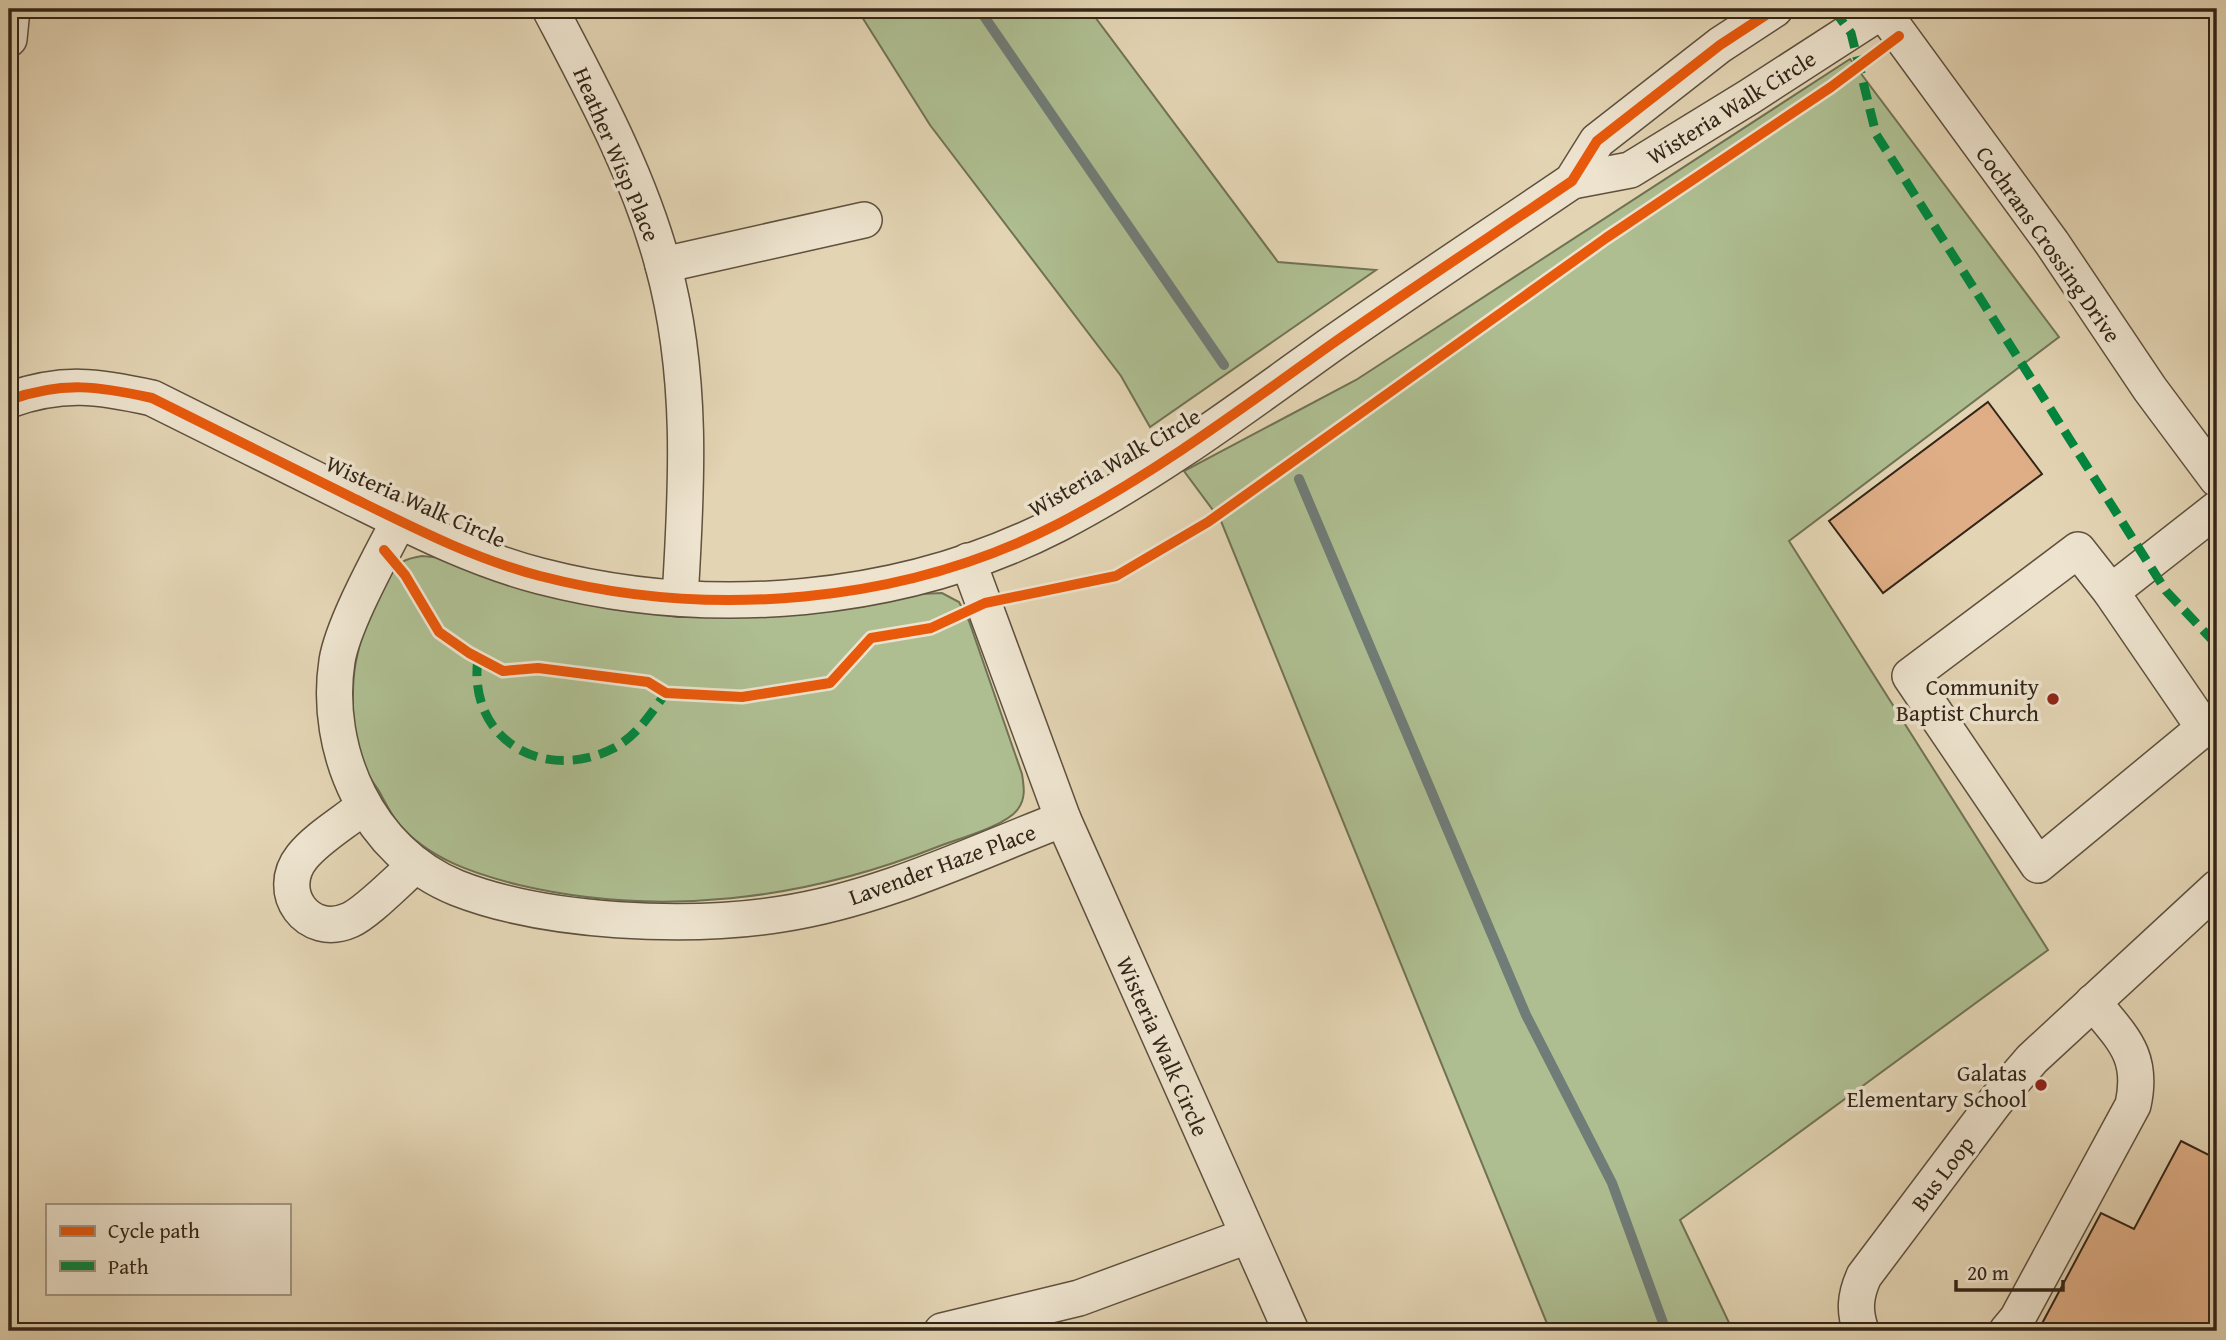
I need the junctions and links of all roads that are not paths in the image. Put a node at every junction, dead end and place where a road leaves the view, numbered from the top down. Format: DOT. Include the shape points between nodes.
graph roads {
  1 [pos="12,9"];
  2 [pos="550,9"];
  3 [pos="1775,9"];
  4 [pos="1883,9"];
  5 [pos="9,39"];
  6 [pos="1572,181"];
  7 [pos="864,220"];
  8 [pos="663,265"];
  9 [pos="9,397"];
  10 [pos="2217,479"];
  11 [pos="2217,509"];
  12 [pos="399,521"];
  13 [pos="968,561"];
  14 [pos="2111,592"];
  15 [pos="680,598"];
  16 [pos="364,806"];
  17 [pos="1063,819"];
  18 [pos="416,865"];
  19 [pos="2217,888"];
  20 [pos="2093,1002"];
  21 [pos="1247,1236"];
  22 [pos="942,1331"];
  23 [pos="1291,1331"];
  24 [pos="1861,1331"];
  25 [pos="2007,1331"];
  1 -- 5 [label="street"];
  2 -- 8 [label="street, Heather Wisp Place" via="603,111 638,191"];
  3 -- 6 [label="street, Wisteria Walk Circle" via="1720,45 1597,141"];
  4 -- 6 [label="street, Wisteria Walk Circle" via="1629,170"];
  4 -- 10 [label="street, Cochrans Crossing Drive"];
  6 -- 13 [label="street, Wisteria Walk Circle" via="1184,449 1056,524"];
  7 -- 8 [label="street"];
  8 -- 15 [label="street, Heather Wisp Place" via="684,390"];
  9 -- 12 [label="street, Wisteria Walk Circle" via="97,386 152,398"];
  11 -- 14 [label="street"];
  12 -- 15 [label="street, Wisteria Walk Circle" via="467,552 538,576 607,591"];
  12 -- 16 [label="street, Lavender Haze Place" via="337,659 334,708 340,748"];
  13 -- 15 [label="street, Wisteria Walk Circle" via="912,579 842,592 763,600"];
  13 -- 17 [label="street, Wisteria Walk Circle"];
  14 -- 14 [label="street" via="2078,550 1910,676 2038,866 2204,728"];
  16 -- 18 [label="street, Lavender Haze Place"];
  16 -- 18 [label="street" via="301,858 292,880 295,904 306,918 327,926 351,919"];
  17 -- 18 [label="street, Lavender Haze Place" via="869,894 782,914 698,921 601,919 506,903 456,888"];
  17 -- 21 [label="street, Wisteria Walk Circle"];
  19 -- 20 [label="street, Bus Loop"];
  20 -- 24 [label="street, Bus Loop" via="2032,1059 1995,1102 1864,1276 1856,1295"];
  20 -- 25 [label="street" via="2135,1061 2138,1084 2133,1105"];
  21 -- 22 [label="street" via="1079,1298"];
  21 -- 23 [label="street, Wisteria Walk Circle"];
}
